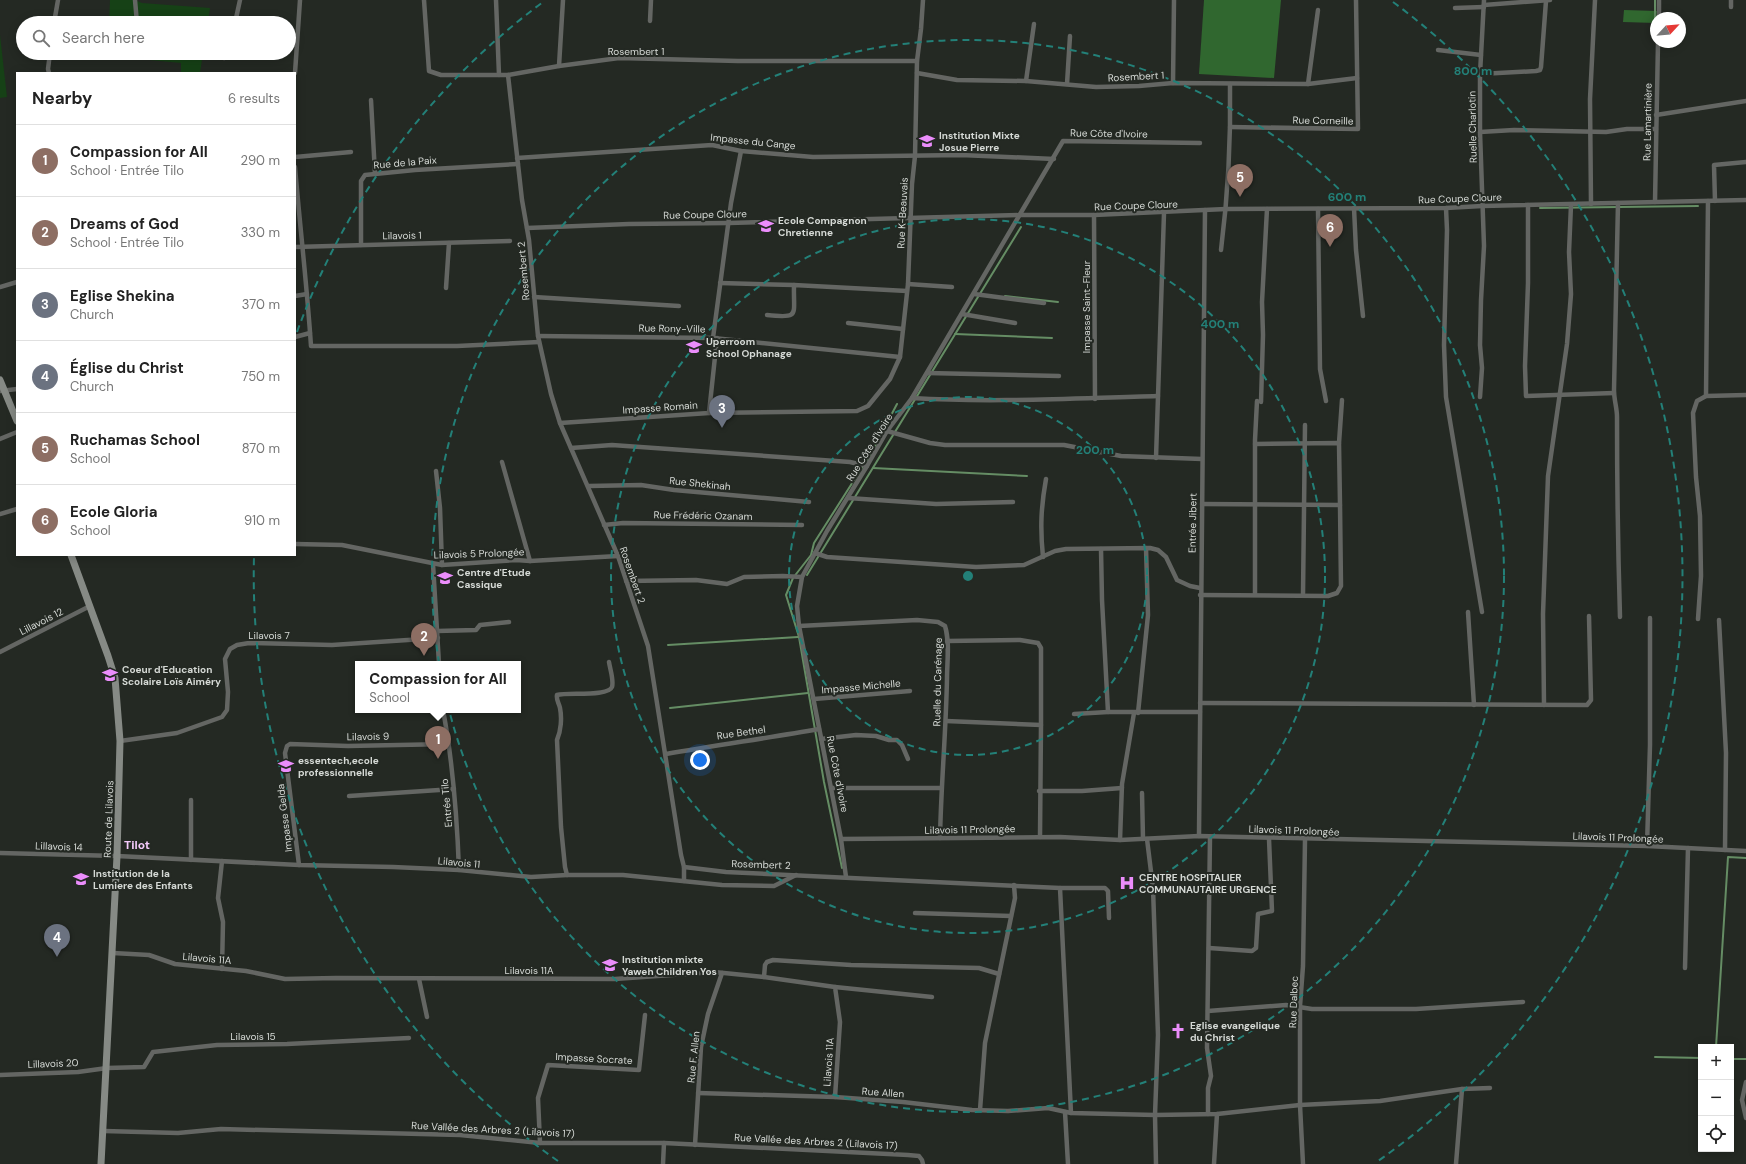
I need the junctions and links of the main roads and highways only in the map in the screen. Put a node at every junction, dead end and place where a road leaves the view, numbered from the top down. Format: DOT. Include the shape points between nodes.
graph roads {
  1 [pos="0,380"];
  2 [pos="2,391"];
  3 [pos="16,419"];
  4 [pos="70,556"];
  5 [pos="101,1164"];
  1 -- 2 [label="main road"];
  2 -- 3 [label="main road"];
  4 -- 5 [label="main road, Route de Lilavois" via="114,678 120,740 113,953"];
}
